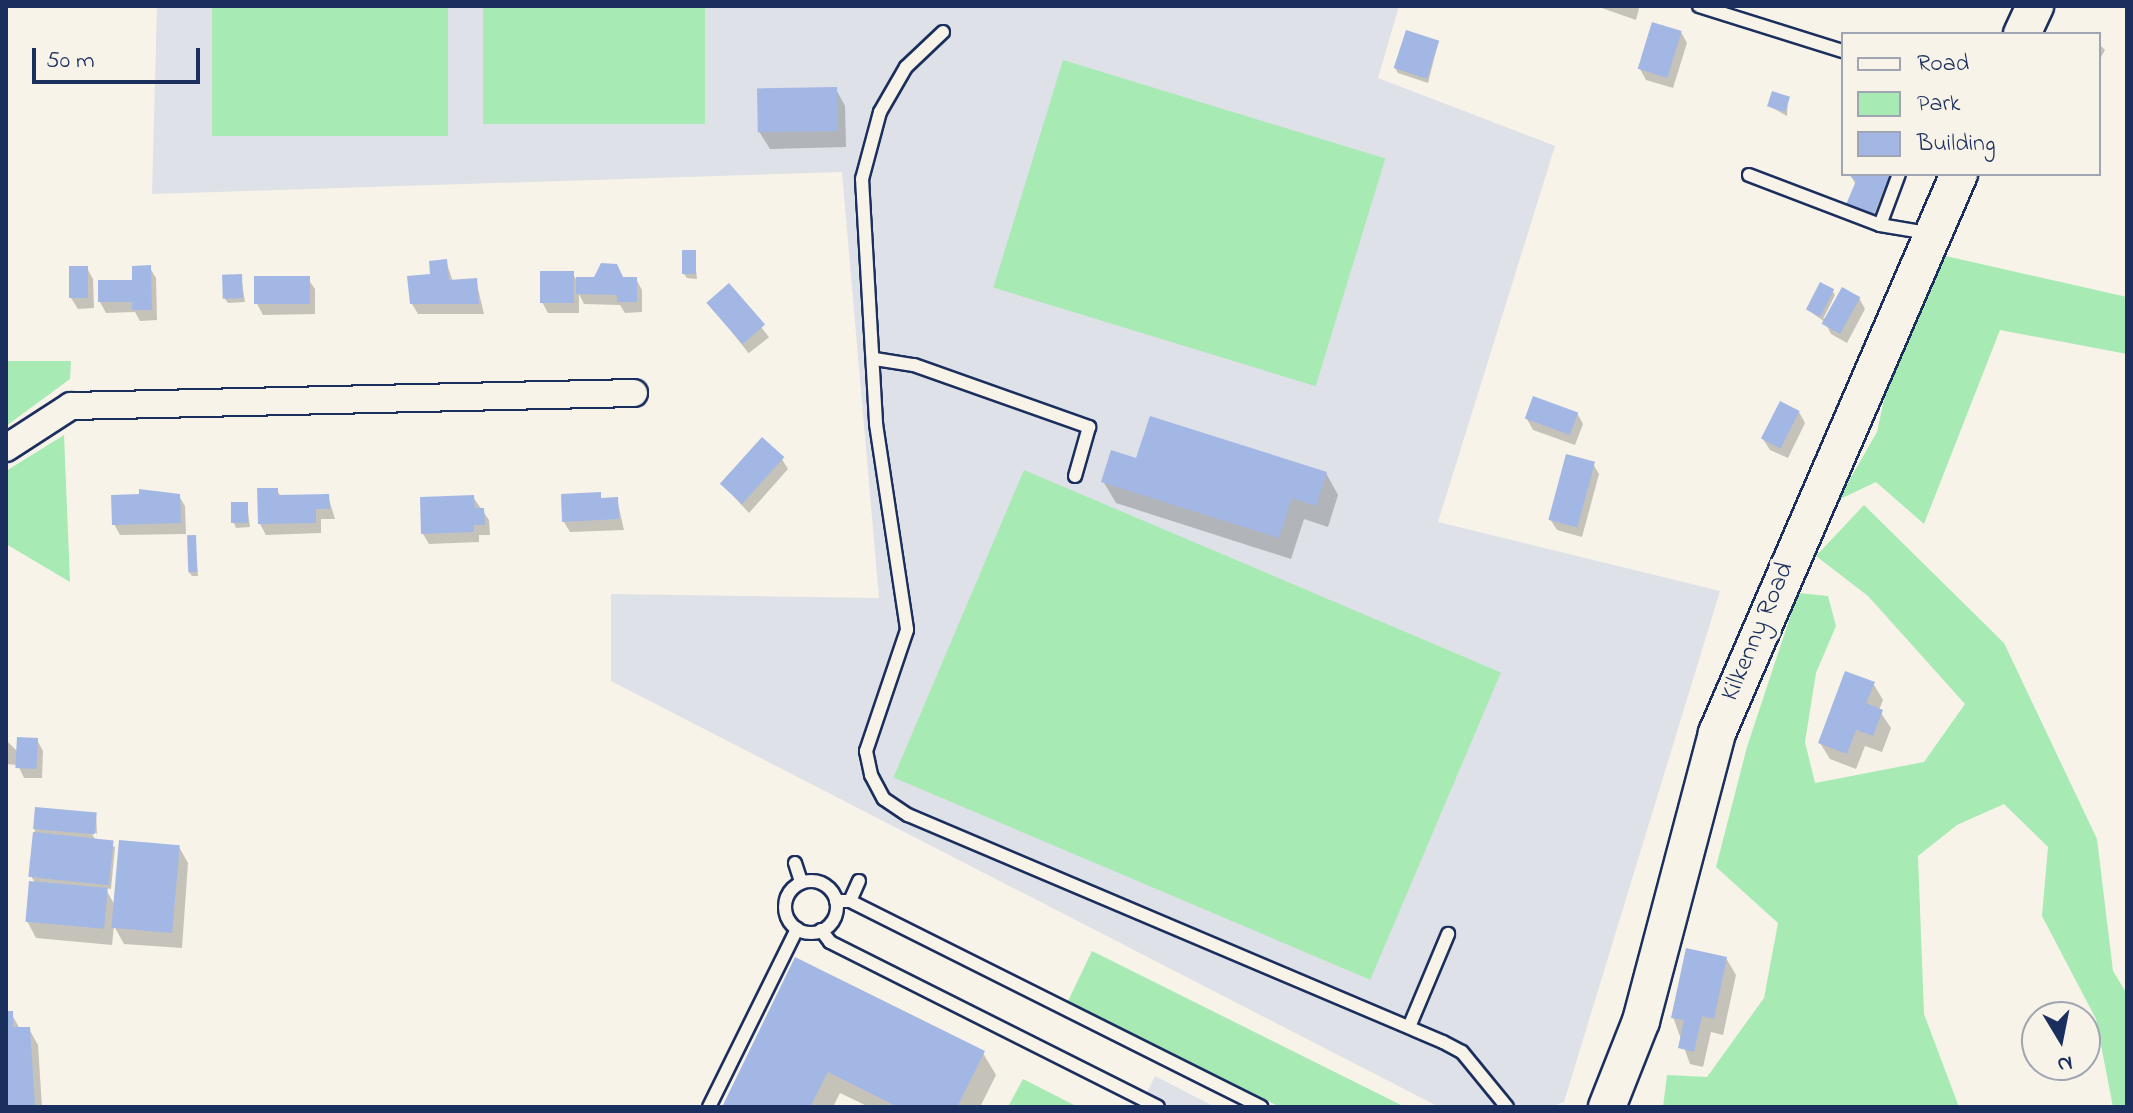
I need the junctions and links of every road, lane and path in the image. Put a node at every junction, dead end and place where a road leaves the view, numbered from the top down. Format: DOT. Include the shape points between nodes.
graph roads {
  1 [pos="1699,6"];
  2 [pos="2035,6"];
  3 [pos="943,32"];
  4 [pos="2023,32"];
  5 [pos="1841,50"];
  6 [pos="1749,175"];
  7 [pos="1898,176"];
  8 [pos="1958,176"];
  9 [pos="1880,225"];
  10 [pos="1931,234"];
  11 [pos="875,359"];
  12 [pos="634,393"];
  13 [pos="6,448"];
  14 [pos="1075,476"];
  15 [pos="795,863"];
  16 [pos="859,881"];
  17 [pos="801,882"];
  18 [pos="771,898"];
  19 [pos="786,900"];
  20 [pos="836,901"];
  21 [pos="850,901"];
  22 [pos="797,929"];
  23 [pos="821,930"];
  24 [pos="1448,934"];
  25 [pos="1409,1027"];
  26 [pos="709,1107"];
  27 [pos="1158,1107"];
  28 [pos="1261,1107"];
  29 [pos="1507,1107"];
  30 [pos="1607,1107"];
  1 -- 5 [label="lane"];
  2 -- 4 [label="main road"];
  3 -- 11 [label="lane" via="906,67 866,150 864,214"];
  6 -- 9 [label="lane"];
  7 -- 9 [label="lane"];
  8 -- 10 [label="main road, Kilkenny Road"];
  9 -- 10 [label="lane"];
  10 -- 30 [label="main road, Kilkenny Road" via="1717,733 1641,1021"];
  11 -- 14 [label="lane" via="914,365 1089,427"];
  11 -- 25 [label="lane" via="876,424 907,630 866,751 884,799 908,815"];
  12 -- 13 [label="street" via="71,406"];
  15 -- 17 [label="lane"];
  16 -- 21 [label="lane"];
  17 -- 19 [label="lane"];
  17 -- 20 [label="lane" via="827,886"];
  18 -- 19 [label="lane"];
  19 -- 22 [label="lane" via="787,916"];
  20 -- 21 [label="lane"];
  20 -- 23 [label="lane" via="834,918"];
  21 -- 28 [label="lane"];
  22 -- 23 [label="lane"];
  22 -- 26 [label="lane"];
  23 -- 27 [label="lane" via="830,942"];
  24 -- 25 [label="lane"];
  25 -- 29 [label="lane" via="1462,1052"];
}
